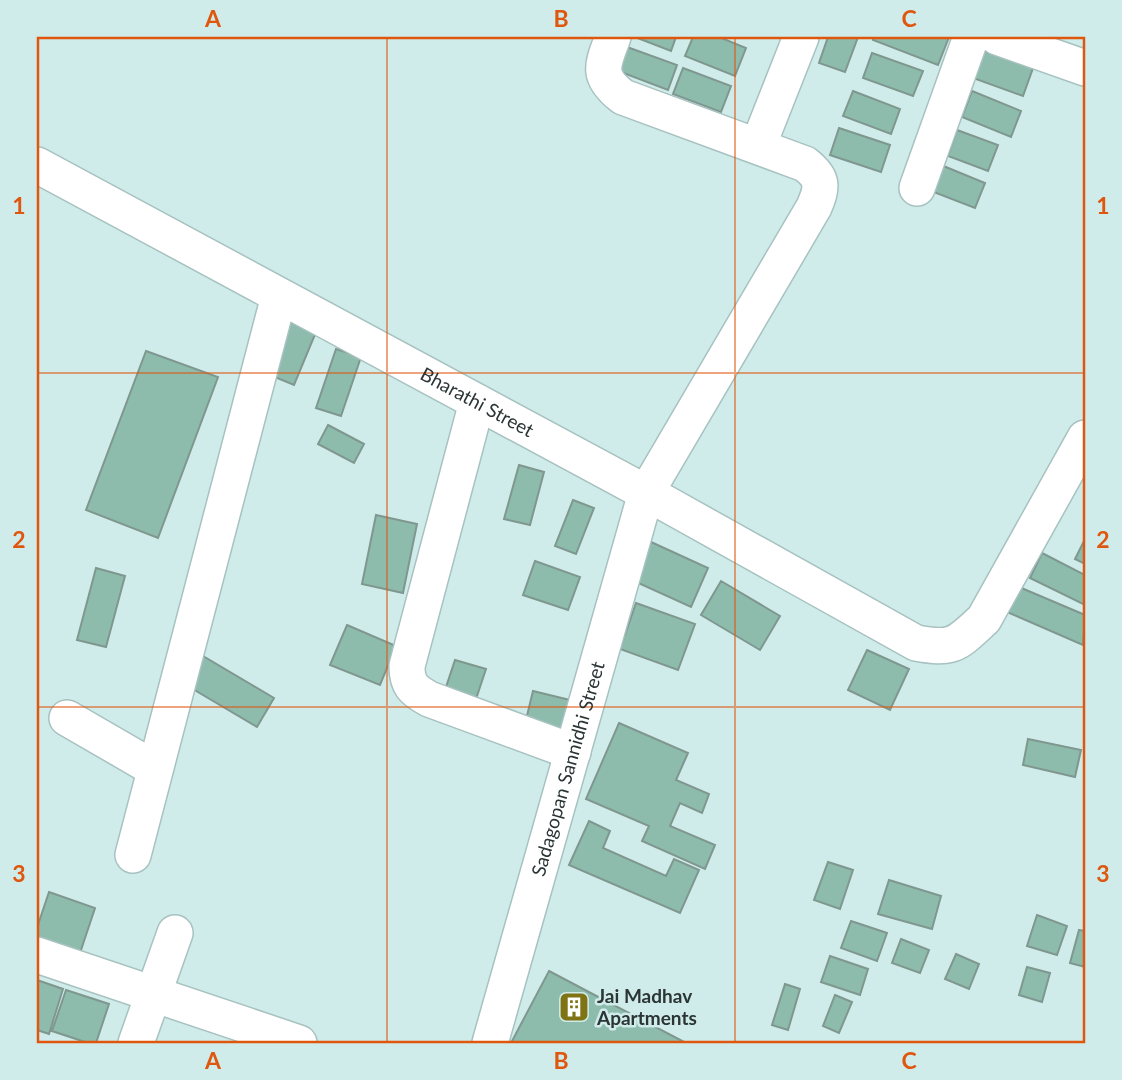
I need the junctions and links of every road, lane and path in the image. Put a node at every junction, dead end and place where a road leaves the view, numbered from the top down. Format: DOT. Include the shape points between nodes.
graph roads {
  1 [pos="613,37"];
  2 [pos="801,37"];
  3 [pos="971,37"];
  4 [pos="997,37"];
  5 [pos="1085,68"];
  6 [pos="758,146"];
  7 [pos="37,165"];
  8 [pos="917,188"];
  9 [pos="279,296"];
  10 [pos="477,402"];
  11 [pos="1085,438"];
  12 [pos="1077,472"];
  13 [pos="646,493"];
  14 [pos="67,718"];
  15 [pos="573,752"];
  16 [pos="155,769"];
  17 [pos="133,855"];
  18 [pos="175,933"];
  19 [pos="37,956"];
  20 [pos="153,996"];
  21 [pos="136,1043"];
  22 [pos="299,1043"];
  23 [pos="491,1043"];
  1 -- 6 [label="street" via="603,68 609,86 623,97"];
  2 -- 6 [label="street"];
  3 -- 8 [label="street"];
  4 -- 5 [label="street"];
  6 -- 13 [label="street, Sadagopan Sannidhi Street" via="816,172 820,193"];
  7 -- 9 [label="street, Bharathi Street"];
  9 -- 10 [label="street, Bharathi Street"];
  9 -- 16 [label="street"];
  10 -- 13 [label="street, Bharathi Street"];
  10 -- 15 [label="street" via="407,666 407,681 429,699"];
  11 -- 12 [label="street"];
  12 -- 13 [label="street, Bharathi Street" via="984,619 959,642 941,648 916,643"];
  13 -- 15 [label="street, Sadagopan Sannidhi Street"];
  14 -- 16 [label="street"];
  15 -- 23 [label="street, Sadagopan Sannidhi Street"];
  16 -- 17 [label="street"];
  18 -- 20 [label="street"];
  19 -- 20 [label="street"];
  20 -- 21 [label="street"];
  20 -- 22 [label="street"];
}
